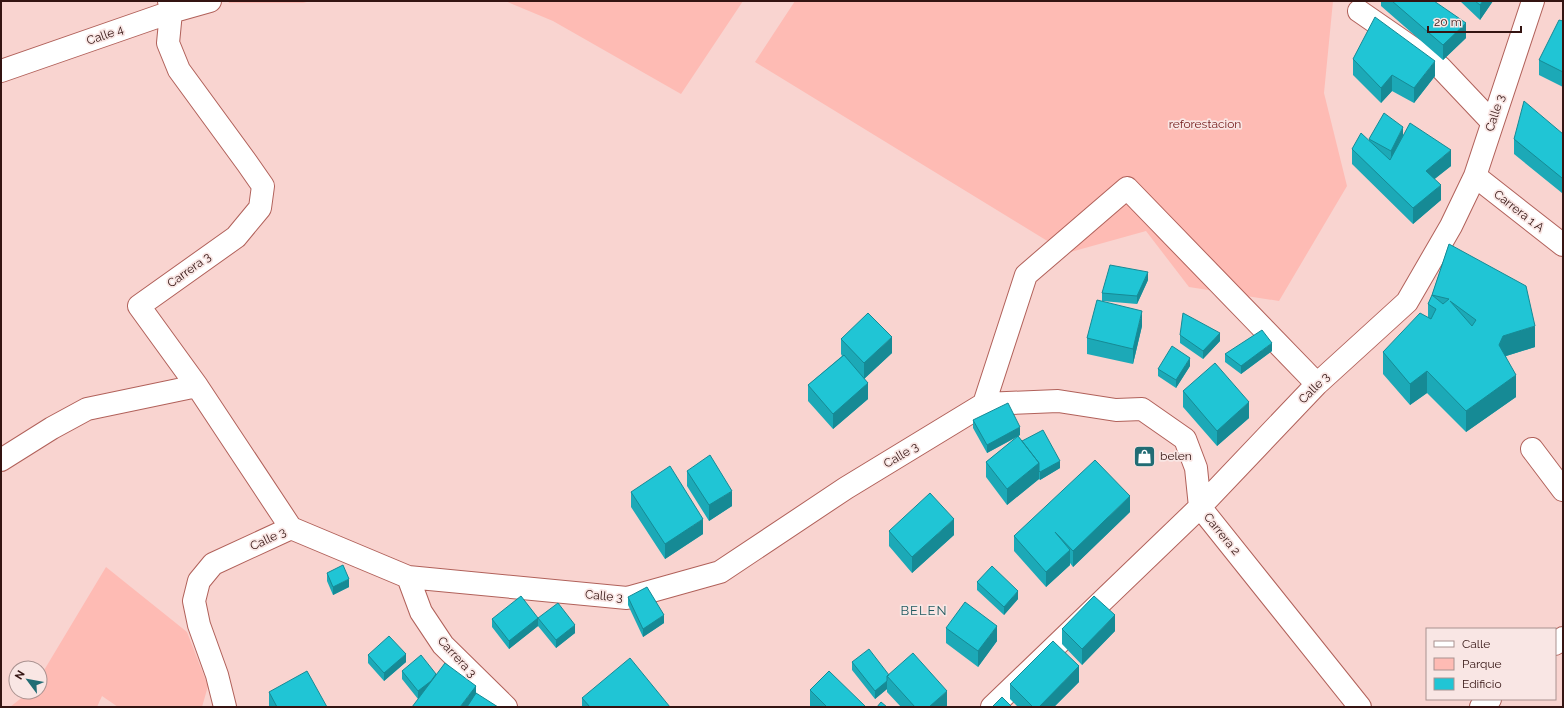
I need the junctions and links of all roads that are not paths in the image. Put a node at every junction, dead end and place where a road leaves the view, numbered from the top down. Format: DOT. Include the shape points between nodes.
graph roads {
  1 [pos="210,1"];
  2 [pos="1533,1"];
  3 [pos="170,6"];
  4 [pos="1359,11"];
  5 [pos="1,71"];
  6 [pos="1492,122"];
  7 [pos="1475,176"];
  8 [pos="1563,245"];
  9 [pos="1317,384"];
  10 [pos="197,386"];
  11 [pos="984,404"];
  12 [pos="1532,449"];
  13 [pos="1,460"];
  14 [pos="1563,490"];
  15 [pos="1200,507"];
  16 [pos="291,528"];
  17 [pos="408,576"];
  18 [pos="1489,700"];
  19 [pos="226,707"];
  20 [pos="506,707"];
  21 [pos="992,707"];
  22 [pos="1360,707"];
  23 [pos="1481,707"];
  1 -- 3 [label="street, Calle 4"];
  2 -- 6 [label="street, Calle 3"];
  3 -- 5 [label="street, Calle 4"];
  3 -- 10 [label="street, Carrera 3" via="168,43 179,70 263,186 260,208 236,237 139,306"];
  4 -- 6 [label="street" via="1440,67"];
  6 -- 7 [label="street, Calle 3"];
  7 -- 8 [label="street, Carrera 1 A"];
  7 -- 9 [label="street, Calle 3" via="1451,226 1407,302"];
  9 -- 11 [label="street" via="1127,188 1026,275"];
  9 -- 15 [label="street, Calle 3"];
  10 -- 13 [label="street" via="87,409"];
  10 -- 16 [label="street, Carrera 3"];
  11 -- 15 [label="street, Carrera 2" via="1058,401 1116,410 1142,409 1185,439 1196,468"];
  11 -- 17 [label="street, Calle 3" via="846,488 720,572 627,598"];
  12 -- 14 [label="street"];
  15 -- 21 [label="street, Calle 3"];
  15 -- 22 [label="street, Carrera 2"];
  16 -- 17 [label="street, Calle 3"];
  16 -- 19 [label="street, Calle 3" via="213,564 199,581 194,601 199,626"];
  17 -- 20 [label="street, Carrera 3" via="421,612 443,645"];
  18 -- 23 [label="street"];
}
